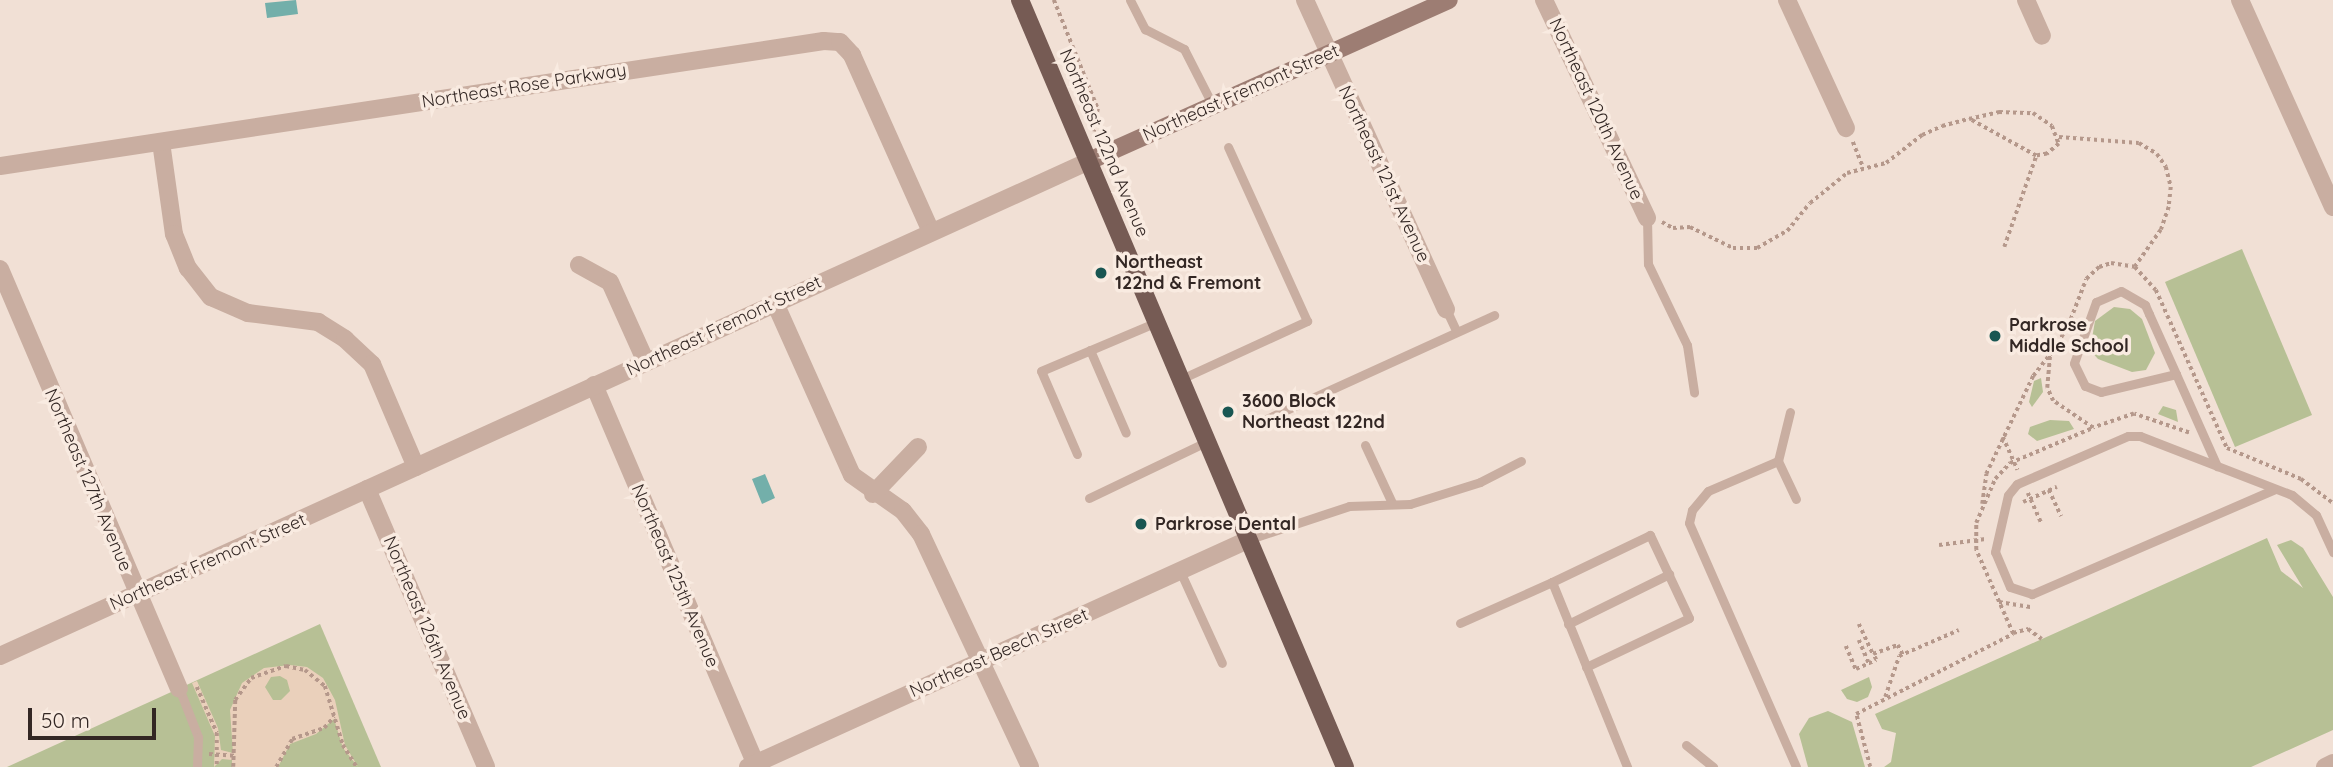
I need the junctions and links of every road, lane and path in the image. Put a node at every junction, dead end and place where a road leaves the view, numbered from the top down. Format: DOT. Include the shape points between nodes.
graph roads {
  1 [pos="1020,0"];
  2 [pos="1054,0"];
  3 [pos="1130,0"];
  4 [pos="1305,0"];
  5 [pos="1449,0"];
  6 [pos="1544,0"];
  7 [pos="1787,0"];
  8 [pos="2026,0"];
  9 [pos="2240,0"];
  10 [pos="2042,36"];
  11 [pos="1328,55"];
  12 [pos="1213,106"];
  13 [pos="1098,109"];
  14 [pos="1969,119"];
  15 [pos="1846,128"];
  16 [pos="2059,137"];
  17 [pos="161,142"];
  18 [pos="1228,147"];
  19 [pos="2036,156"];
  20 [pos="1089,161"];
  21 [pos="0,166"];
  22 [pos="1863,167"];
  23 [pos="2333,207"];
  24 [pos="1647,218"];
  25 [pos="931,232"];
  26 [pos="2004,247"];
  27 [pos="579,265"];
  28 [pos="2135,267"];
  29 [pos="0,269"];
  30 [pos="775,303"];
  31 [pos="1446,309"];
  32 [pos="1493,315"];
  33 [pos="1157,322"];
  34 [pos="2068,326"];
  35 [pos="1456,330"];
  36 [pos="1090,350"];
  37 [pos="2050,355"];
  38 [pos="646,362"];
  39 [pos="2176,374"];
  40 [pos="1181,379"];
  41 [pos="594,385"];
  42 [pos="1694,392"];
  43 [pos="1790,411"];
  44 [pos="1265,420"];
  45 [pos="2093,428"];
  46 [pos="1126,433"];
  47 [pos="2003,437"];
  48 [pos="2205,439"];
  49 [pos="1208,441"];
  50 [pos="2225,442"];
  51 [pos="1365,445"];
  52 [pos="918,447"];
  53 [pos="1077,454"];
  54 [pos="1521,461"];
  55 [pos="1778,461"];
  56 [pos="2014,462"];
  57 [pos="2217,466"];
  58 [pos="416,467"];
  59 [pos="2022,480"];
  60 [pos="2057,487"];
  61 [pos="367,489"];
  62 [pos="2275,489"];
  63 [pos="2049,490"];
  64 [pos="873,495"];
  65 [pos="1089,498"];
  66 [pos="1796,499"];
  67 [pos="2031,499"];
  68 [pos="2023,502"];
  69 [pos="1392,503"];
  70 [pos="1982,507"];
  71 [pos="2061,516"];
  72 [pos="2042,524"];
  73 [pos="1250,539"];
  74 [pos="1995,539"];
  75 [pos="1975,540"];
  76 [pos="1939,545"];
  77 [pos="2333,552"];
  78 [pos="1180,571"];
  79 [pos="1669,574"];
  80 [pos="1552,582"];
  81 [pos="136,594"];
  82 [pos="1460,623"];
  83 [pos="1568,624"];
  84 [pos="1859,624"];
  85 [pos="1959,630"];
  86 [pos="2013,634"];
  87 [pos="2042,639"];
  88 [pos="1859,640"];
  89 [pos="1846,646"];
  90 [pos="1873,654"];
  91 [pos="1903,655"];
  92 [pos="0,656"];
  93 [pos="981,660"];
  94 [pos="1222,663"];
  95 [pos="1870,663"];
  96 [pos="1586,667"];
  97 [pos="187,685"];
  98 [pos="1885,699"];
  99 [pos="334,717"];
  100 [pos="1686,745"];
  101 [pos="200,754"];
  102 [pos="219,755"];
  103 [pos="235,756"];
  104 [pos="2333,763"];
  105 [pos="753,766"];
  106 [pos="197,767"];
  107 [pos="216,767"];
  108 [pos="233,767"];
  109 [pos="276,767"];
  110 [pos="357,767"];
  111 [pos="486,767"];
  112 [pos="1030,767"];
  113 [pos="1345,767"];
  114 [pos="1628,767"];
  115 [pos="1713,767"];
  116 [pos="1796,767"];
  117 [pos="1870,767"];
  118 [pos="2325,767"];
  1 -- 20 [label="main road, Northeast 122nd Avenue"];
  2 -- 13 [label="path"];
  3 -- 12 [label="lane" via="1144,29 1184,49"];
  4 -- 11 [label="street, Northeast 121st Avenue"];
  5 -- 11 [label="main road, Northeast Fremont Street"];
  6 -- 24 [label="street, Northeast 120th Avenue"];
  7 -- 15 [label="street"];
  8 -- 10 [label="street"];
  9 -- 23 [label="street"];
  11 -- 12 [label="main road, Northeast Fremont Street"];
  11 -- 31 [label="street, Northeast 121st Avenue"];
  12 -- 20 [label="main road, Northeast Fremont Street"];
  14 -- 16 [label="path" via="2033,113 2052,125"];
  14 -- 19 [label="path"];
  14 -- 22 [label="path" via="1922,135 1886,163"];
  15 -- 22 [label="path"];
  16 -- 19 [label="path" via="2054,150"];
  16 -- 28 [label="path" via="2139,143 2157,154 2166,167 2169,207 2161,230"];
  17 -- 21 [label="street, Northeast Rose Parkway"];
  17 -- 25 [label="street, Northeast Rose Parkway" via="840,42 852,55"];
  17 -- 58 [label="street" via="174,234 188,268 211,297 248,313 318,322 345,339 372,364"];
  18 -- 40 [label="lane" via="1307,321"];
  19 -- 26 [label="path"];
  20 -- 25 [label="street, Northeast Fremont Street"];
  20 -- 33 [label="main road, Northeast 122nd Avenue"];
  22 -- 24 [label="path" via="1834,182 1787,231 1757,248 1733,248 1690,227 1673,228"];
  24 -- 42 [label="lane" via="1648,264 1687,345"];
  25 -- 30 [label="street, Northeast Fremont Street"];
  27 -- 38 [label="street" via="610,282"];
  29 -- 81 [label="street, Northeast 127th Avenue"];
  30 -- 38 [label="street, Northeast Fremont Street"];
  30 -- 64 [label="street" via="844,461"];
  31 -- 35 [label="lane"];
  32 -- 35 [label="lane"];
  33 -- 36 [label="lane"];
  33 -- 40 [label="main road, Northeast 122nd Avenue"];
  34 -- 37 [label="path"];
  35 -- 44 [label="lane"];
  36 -- 46 [label="lane"];
  36 -- 53 [label="lane" via="1041,371"];
  37 -- 45 [label="path" via="2047,388 2053,401"];
  37 -- 47 [label="path" via="2033,376"];
  38 -- 41 [label="street, Northeast Fremont Street"];
  39 -- 39 [label="lane" via="2139,298 2112,292 2096,302 2074,363 2085,386 2101,392"];
  39 -- 48 [label="lane"];
  40 -- 49 [label="main road, Northeast 122nd Avenue"];
  41 -- 58 [label="street, Northeast Fremont Street"];
  41 -- 105 [label="street, Northeast 125th Avenue"];
  43 -- 55 [label="lane"];
  45 -- 48 [label="path" via="2134,414"];
  45 -- 56 [label="path"];
  47 -- 56 [label="path"];
  47 -- 70 [label="path" via="1986,474"];
  48 -- 50 [label="path"];
  48 -- 57 [label="lane"];
  49 -- 65 [label="lane"];
  49 -- 73 [label="main road, Northeast 122nd Avenue"];
  51 -- 69 [label="lane"];
  52 -- 64 [label="street"];
  54 -- 69 [label="lane" via="1480,482 1410,504"];
  55 -- 66 [label="lane"];
  55 -- 116 [label="lane" via="1708,491 1698,499 1689,523"];
  56 -- 59 [label="path"];
  56 -- 70 [label="path" via="1995,479"];
  57 -- 59 [label="lane" via="2127,436"];
  57 -- 62 [label="lane"];
  58 -- 61 [label="street, Northeast Fremont Street"];
  59 -- 67 [label="path"];
  59 -- 74 [label="lane" via="2008,495"];
  60 -- 63 [label="path"];
  61 -- 81 [label="street, Northeast Fremont Street"];
  61 -- 111 [label="street, Northeast 126th Avenue"];
  62 -- 74 [label="lane" via="2032,594 2010,587 1998,565"];
  62 -- 77 [label="lane" via="2305,503 2316,515"];
  63 -- 67 [label="path"];
  63 -- 71 [label="path"];
  64 -- 93 [label="street" via="914,522"];
  67 -- 68 [label="path"];
  67 -- 72 [label="path"];
  69 -- 73 [label="lane" via="1349,506"];
  70 -- 75 [label="path"];
  73 -- 78 [label="street, Northeast Beech Street"];
  73 -- 113 [label="main road, Northeast 122nd Avenue"];
  74 -- 75 [label="path"];
  75 -- 76 [label="path"];
  75 -- 86 [label="path"];
  78 -- 93 [label="street, Northeast Beech Street"];
  78 -- 94 [label="lane"];
  79 -- 80 [label="lane" via="1650,535"];
  79 -- 83 [label="lane"];
  79 -- 96 [label="lane" via="1689,618"];
  80 -- 82 [label="lane"];
  80 -- 83 [label="lane"];
  81 -- 92 [label="street, Northeast Fremont Street"];
  81 -- 97 [label="street, Northeast 127th Avenue"];
  83 -- 96 [label="lane"];
  84 -- 90 [label="path"];
  85 -- 91 [label="path"];
  86 -- 87 [label="path" via="2028,629"];
  86 -- 98 [label="path"];
  88 -- 95 [label="path"];
  89 -- 95 [label="path" via="1856,669"];
  90 -- 91 [label="path" via="1898,645"];
  90 -- 95 [label="path" via="1876,660"];
  91 -- 98 [label="path"];
  93 -- 105 [label="street, Northeast Beech Street"];
  93 -- 112 [label="street"];
  96 -- 114 [label="lane"];
  97 -- 101 [label="lane"];
  97 -- 102 [label="path" via="216,728"];
  98 -- 117 [label="path" via="1856,714"];
  99 -- 103 [label="path" via="332,698 316,676 291,666 263,670 246,682 232,706"];
  99 -- 109 [label="path" via="324,728 292,739"];
  99 -- 110 [label="path"];
  100 -- 115 [label="lane"];
  101 -- 102 [label="path"];
  101 -- 106 [label="lane"];
  102 -- 103 [label="path"];
  102 -- 107 [label="path"];
  103 -- 108 [label="path"];
  104 -- 118 [label="street"];
}
